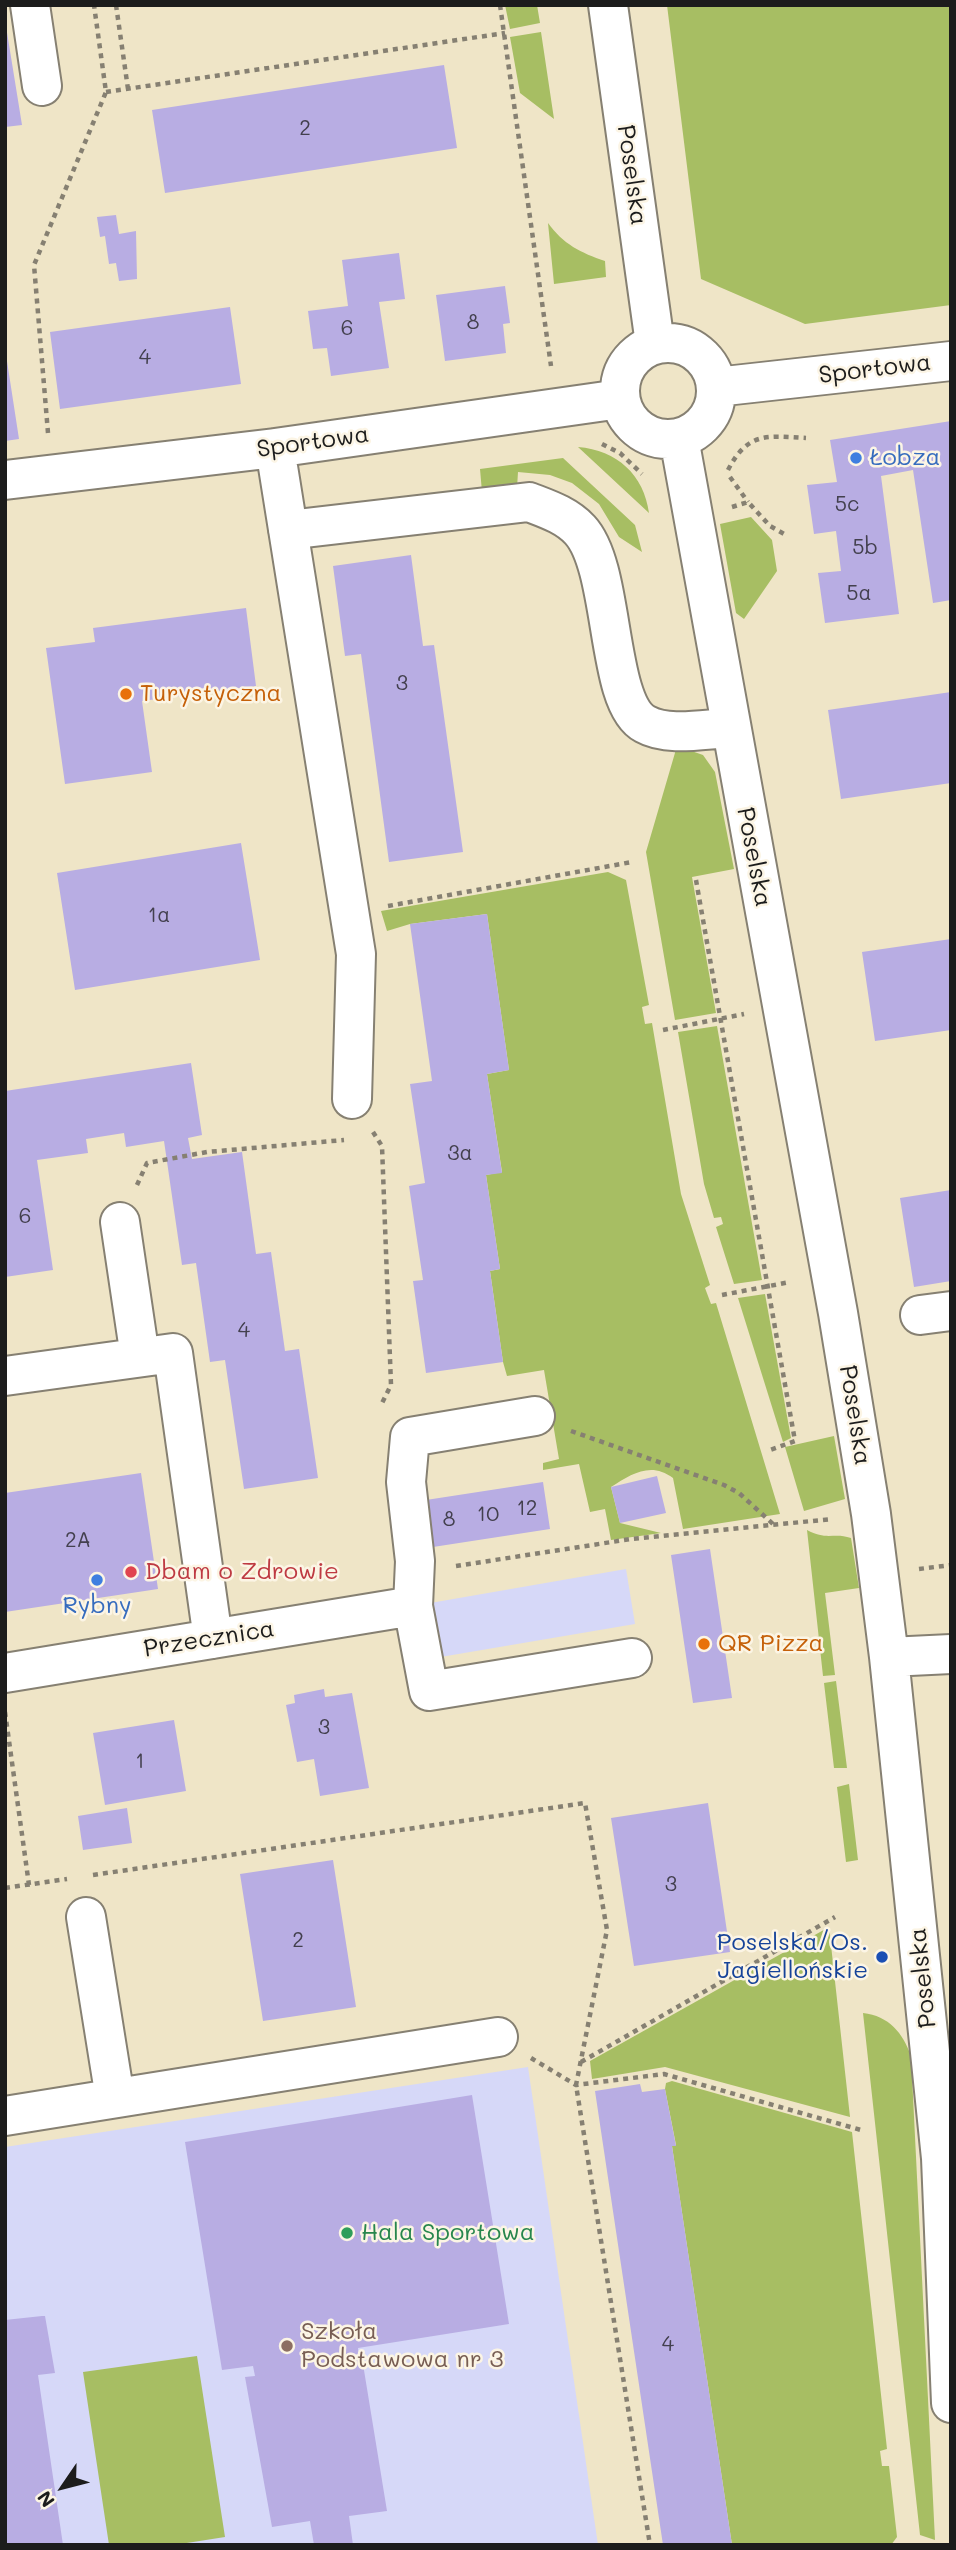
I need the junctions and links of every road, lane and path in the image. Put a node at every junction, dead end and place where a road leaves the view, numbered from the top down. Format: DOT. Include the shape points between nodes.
graph roads {
  1 [pos="30,5"];
  2 [pos="94,5"];
  3 [pos="116,5"];
  4 [pos="500,5"];
  5 [pos="608,5"];
  6 [pos="505,33"];
  7 [pos="42,86"];
  8 [pos="128,89"];
  9 [pos="106,92"];
  10 [pos="655,344"];
  11 [pos="951,360"];
  12 [pos="552,378"];
  13 [pos="716,387"];
  14 [pos="620,399"];
  15 [pos="679,438"];
  16 [pos="806,438"];
  17 [pos="597,442"];
  18 [pos="275,448"];
  19 [pos="51,475"];
  20 [pos="5,480"];
  21 [pos="646,482"];
  22 [pos="748,502"];
  23 [pos="721,510"];
  24 [pos="288,530"];
  25 [pos="786,535"];
  26 [pos="730,728"];
  27 [pos="632,862"];
  28 [pos="696,880"];
  29 [pos="349,912"];
  30 [pos="754,1012"];
  31 [pos="721,1019"];
  32 [pos="663,1030"];
  33 [pos="352,1099"];
  34 [pos="376,1138"];
  35 [pos="363,1139"];
  36 [pos="350,1140"];
  37 [pos="120,1222"];
  38 [pos="802,1280"];
  39 [pos="768,1286"];
  40 [pos="722,1295"];
  41 [pos="140,1357"];
  42 [pos="5,1376"];
  43 [pos="380,1407"];
  44 [pos="535,1416"];
  45 [pos="770,1450"];
  46 [pos="774,1525"];
  47 [pos="413,1606"];
  48 [pos="214,1639"];
  49 [pos="951,1654"];
  50 [pos="889,1657"];
  51 [pos="632,1658"];
  52 [pos="5,1673"];
  53 [pos="5,1712"];
  54 [pos="83,1877"];
  55 [pos="70,1879"];
  56 [pos="29,1885"];
  57 [pos="5,1888"];
  58 [pos="86,1917"];
  59 [pos="835,1917"];
  60 [pos="498,2037"];
  61 [pos="580,2062"];
  62 [pos="576,2085"];
  63 [pos="115,2098"];
  64 [pos="5,2116"];
  65 [pos="860,2130"];
  66 [pos="951,2403"];
  67 [pos="650,2545"];
  1 -- 7 [label="street"];
  2 -- 9 [label="path"];
  3 -- 8 [label="path"];
  4 -- 6 [label="path"];
  5 -- 10 [label="street, Poselska"];
  6 -- 8 [label="path"];
  6 -- 12 [label="path"];
  8 -- 9 [label="path"];
  9 -- 19 [label="path" via="34,265"];
  10 -- 13 [label="street" via="676,343 696,351 710,367"];
  10 -- 14 [label="street" via="627,365 620,381"];
  11 -- 13 [label="street, Sportowa"];
  13 -- 15 [label="street" via="715,404 707,419"];
  14 -- 15 [label="street" via="627,417 641,431 660,439"];
  14 -- 18 [label="street, Sportowa"];
  15 -- 26 [label="street, Poselska"];
  16 -- 22 [label="path" via="765,435 748,443 735,457 727,472"];
  17 -- 21 [label="path" via="620,453 640,470"];
  18 -- 19 [label="street, Sportowa"];
  18 -- 24 [label="street"];
  19 -- 20 [label="street, Sportowa"];
  22 -- 23 [label="path"];
  22 -- 25 [label="path" via="770,526"];
  24 -- 26 [label="street" via="529,502 561,514 581,531 597,559 624,696 643,724 667,731"];
  24 -- 29 [label="street"];
  26 -- 50 [label="street, Poselska" via="838,1314"];
  27 -- 29 [label="path"];
  28 -- 31 [label="path"];
  29 -- 33 [label="street" via="356,954"];
  30 -- 31 [label="path"];
  31 -- 32 [label="path"];
  31 -- 39 [label="path"];
  33 -- 34 [label="path"];
  34 -- 35 [label="path"];
  34 -- 43 [label="path" via="382,1146 391,1385"];
  36 -- 37 [label="path" via="206,1152 147,1163"];
  37 -- 41 [label="street"];
  38 -- 39 [label="path"];
  39 -- 40 [label="path"];
  39 -- 45 [label="path" via="795,1441"];
  41 -- 42 [label="street"];
  41 -- 48 [label="street" via="173,1353"];
  44 -- 46 [label="path" via="724,1485"];
  44 -- 47 [label="street" via="410,1437 406,1482 415,1560"];
  47 -- 48 [label="street, Przecznica"];
  47 -- 51 [label="street" via="429,1691"];
  48 -- 52 [label="street, Przecznica"];
  49 -- 50 [label="street"];
  50 -- 66 [label="street, Poselska" via="942,2158"];
  53 -- 56 [label="path"];
  54 -- 61 [label="path" via="585,1803 607,1930"];
  55 -- 56 [label="path"];
  56 -- 57 [label="path"];
  58 -- 63 [label="street"];
  59 -- 61 [label="path"];
  60 -- 62 [label="path"];
  60 -- 63 [label="street"];
  61 -- 62 [label="path"];
  62 -- 65 [label="path" via="664,2074"];
  62 -- 67 [label="path"];
  63 -- 64 [label="street"];
}
